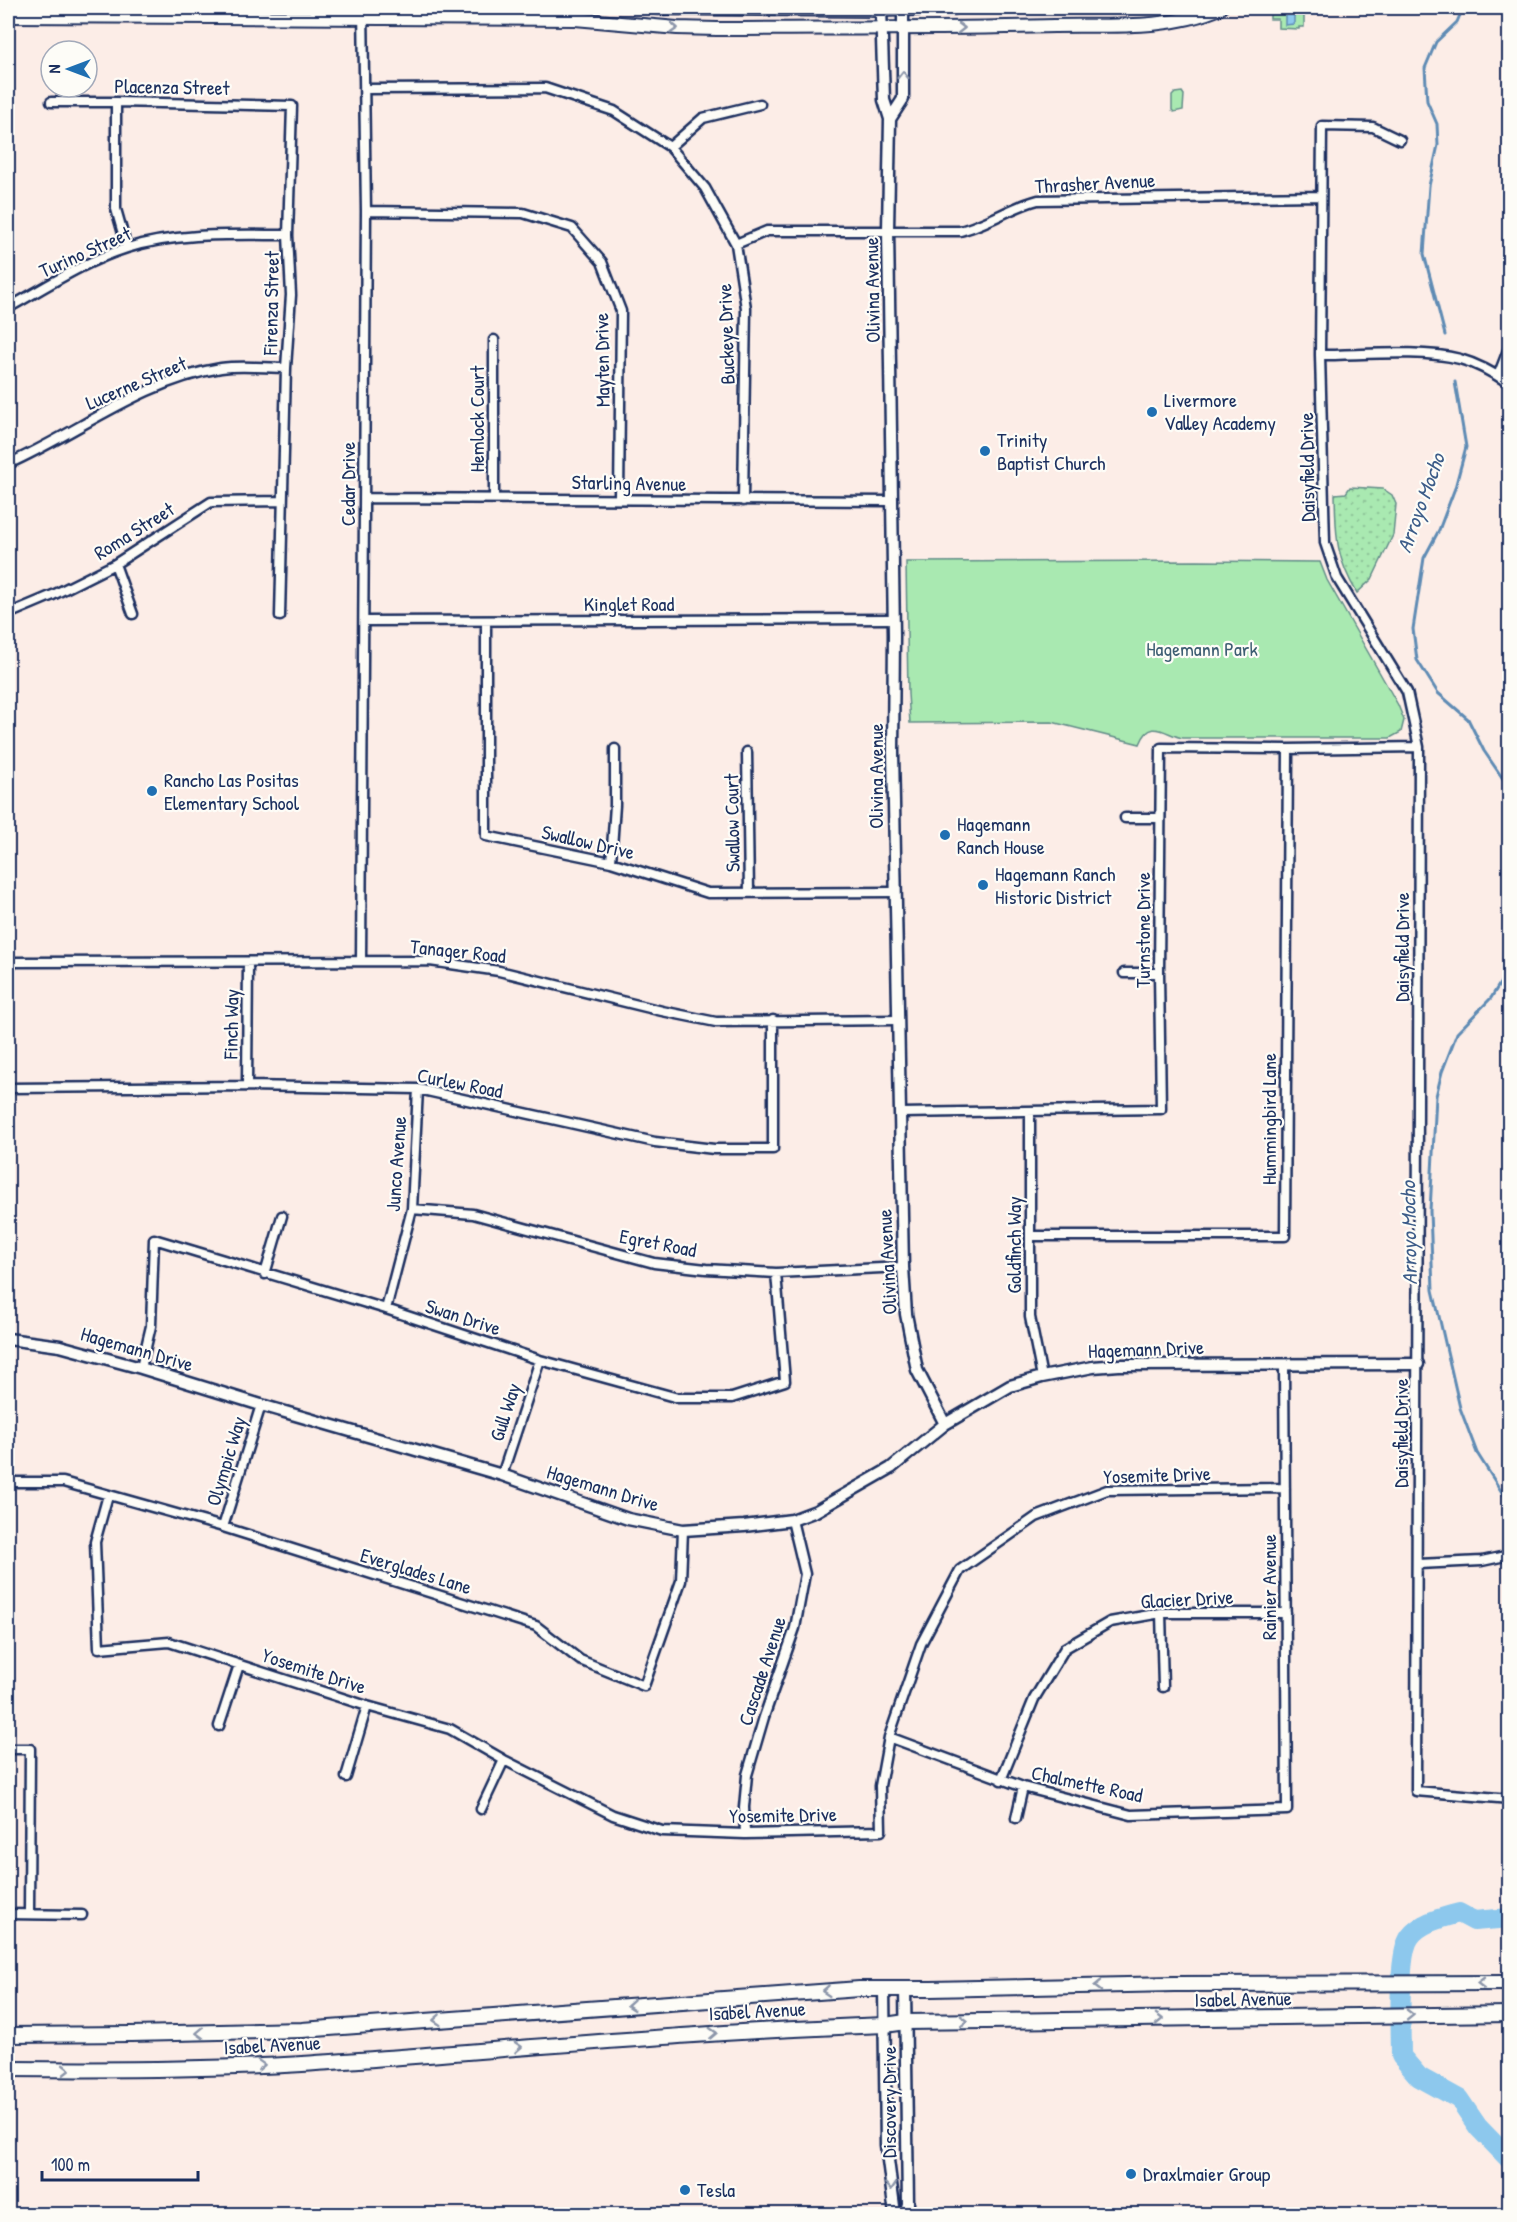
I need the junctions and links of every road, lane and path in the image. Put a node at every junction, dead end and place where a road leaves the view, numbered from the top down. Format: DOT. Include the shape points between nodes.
graph roads {
  1 [pos="657,8"];
  2 [pos="903,8"];
  3 [pos="954,8"];
  4 [pos="1220,8"];
  5 [pos="881,9"];
  6 [pos="161,12"];
  7 [pos="363,13"];
  8 [pos="8,16"];
  9 [pos="882,28"];
  10 [pos="903,28"];
  11 [pos="364,89"];
  12 [pos="51,102"];
  13 [pos="116,102"];
  14 [pos="760,104"];
  15 [pos="292,106"];
  16 [pos="890,119"];
  17 [pos="1400,140"];
  18 [pos="670,147"];
  19 [pos="1320,196"];
  20 [pos="366,211"];
  21 [pos="888,230"];
  22 [pos="288,235"];
  23 [pos="736,244"];
  24 [pos="126,248"];
  25 [pos="8,308"];
  26 [pos="494,340"];
  27 [pos="1509,345"];
  28 [pos="1320,355"];
  29 [pos="286,368"];
  30 [pos="1497,376"];
  31 [pos="1509,384"];
  32 [pos="8,464"];
  33 [pos="364,498"];
  34 [pos="494,498"];
  35 [pos="620,498"];
  36 [pos="282,501"];
  37 [pos="743,501"];
  38 [pos="892,501"];
  39 [pos="115,564"];
  40 [pos="8,614"];
  41 [pos="133,614"];
  42 [pos="280,616"];
  43 [pos="894,619"];
  44 [pos="364,621"];
  45 [pos="486,621"];
  46 [pos="1419,747"];
  47 [pos="615,749"];
  48 [pos="1288,749"];
  49 [pos="747,752"];
  50 [pos="1125,818"];
  51 [pos="1160,818"];
  52 [pos="611,862"];
  53 [pos="895,892"];
  54 [pos="749,893"];
  55 [pos="361,961"];
  56 [pos="8,962"];
  57 [pos="248,962"];
  58 [pos="1124,973"];
  59 [pos="1159,973"];
  60 [pos="773,1020"];
  61 [pos="898,1020"];
  62 [pos="247,1086"];
  63 [pos="8,1088"];
  64 [pos="418,1089"];
  65 [pos="1030,1112"];
  66 [pos="901,1113"];
  67 [pos="412,1209"];
  68 [pos="282,1216"];
  69 [pos="1031,1236"];
  70 [pos="903,1267"];
  71 [pos="776,1273"];
  72 [pos="265,1274"];
  73 [pos="386,1310"];
  74 [pos="8,1339"];
  75 [pos="540,1360"];
  76 [pos="1284,1364"];
  77 [pos="1418,1364"];
  78 [pos="141,1368"];
  79 [pos="1042,1377"];
  80 [pos="261,1405"];
  81 [pos="945,1424"];
  82 [pos="502,1475"];
  83 [pos="8,1482"];
  84 [pos="1285,1488"];
  85 [pos="108,1496"];
  86 [pos="792,1520"];
  87 [pos="223,1527"];
  88 [pos="683,1530"];
  89 [pos="1509,1556"];
  90 [pos="1418,1564"];
  91 [pos="1161,1613"];
  92 [pos="1286,1613"];
  93 [pos="239,1665"];
  94 [pos="1163,1687"];
  95 [pos="367,1706"];
  96 [pos="219,1726"];
  97 [pos="889,1737"];
  98 [pos="8,1749"];
  99 [pos="504,1760"];
  100 [pos="346,1777"];
  101 [pos="1001,1780"];
  102 [pos="1023,1787"];
  103 [pos="1509,1799"];
  104 [pos="481,1809"];
  105 [pos="1287,1810"];
  106 [pos="1016,1818"];
  107 [pos="745,1833"];
  108 [pos="8,1914"];
  109 [pos="28,1914"];
  110 [pos="82,1915"];
  111 [pos="1509,1983"];
  112 [pos="905,1988"];
  113 [pos="884,1989"];
  114 [pos="1509,2014"];
  115 [pos="906,2022"];
  116 [pos="885,2025"];
  117 [pos="8,2035"];
  118 [pos="8,2069"];
  119 [pos="895,2214"];
  120 [pos="905,2214"];
  1 -- 5 [label="main road"];
  2 -- 3 [label="main road"];
  2 -- 5 [label="main road"];
  2 -- 10 [label="street, Olivina Avenue"];
  10 -- 4 [label="main road, one-way" via="1147,23 1201,16"];
  5 -- 9 [label="street, Olivina Avenue"];
  6 -- 7 [label="main road"];
  6 -- 8 [label="main road"];
  7 -- 9 [label="main road, one-way" via="575,20 676,28"];
  7 -- 11 [label="street, Cedar Drive"];
  9 -- 10 [label="main road"];
  9 -- 16 [label="street, Olivina Avenue" via="884,99"];
  16 -- 10 [label="street, Olivina Avenue, one-way" via="903,99"];
  11 -- 18 [label="street, Buckeye Drive" via="546,88 614,111"];
  11 -- 20 [label="street, Cedar Drive"];
  12 -- 13 [label="street, Placenza Street"];
  13 -- 15 [label="street, Placenza Street"];
  13 -- 24 [label="street" via="116,209"];
  14 -- 18 [label="street" via="704,118"];
  15 -- 22 [label="street, Firenza Street"];
  16 -- 21 [label="street, Olivina Avenue"];
  17 -- 19 [label="street, Daisyfield Drive" via="1373,127 1323,126"];
  18 -- 23 [label="street, Buckeye Drive" via="705,188"];
  19 -- 21 [label="street, Thrasher Avenue" via="1038,200 960,231"];
  19 -- 28 [label="street, Daisyfield Drive"];
  20 -- 33 [label="street, Cedar Drive"];
  20 -- 35 [label="street, Mayten Drive" via="523,213 572,228 602,262 621,311"];
  21 -- 23 [label="street, Thrasher Avenue" via="767,231"];
  21 -- 38 [label="street, Olivina Avenue"];
  22 -- 24 [label="street, Turino Street" via="190,235"];
  22 -- 29 [label="street, Firenza Street" via="291,296"];
  23 -- 37 [label="street, Buckeye Drive" via="746,308"];
  24 -- 25 [label="street, Turino Street" via="74,271"];
  26 -- 34 [label="street, Hemlock Court"];
  27 -- 30 [label="street"];
  28 -- 30 [label="street" via="1437,356 1459,359"];
  28 -- 46 [label="street, Daisyfield Drive" via="1325,543 1337,578 1407,692"];
  29 -- 32 [label="street, Lucerne Street" via="222,368 173,381"];
  29 -- 36 [label="street, Firenza Street"];
  30 -- 31 [label="street"];
  33 -- 34 [label="street, Starling Avenue"];
  33 -- 44 [label="street, Cedar Drive"];
  34 -- 35 [label="street, Starling Avenue"];
  35 -- 37 [label="street, Starling Avenue"];
  36 -- 39 [label="street, Roma Street" via="211,502"];
  36 -- 42 [label="street, Firenza Street"];
  37 -- 38 [label="street, Starling Avenue"];
  38 -- 43 [label="street, Olivina Avenue"];
  39 -- 40 [label="street, Roma Street"];
  39 -- 41 [label="street"];
  43 -- 45 [label="street, Kinglet Road"];
  43 -- 53 [label="street, Olivina Avenue"];
  44 -- 45 [label="street, Kinglet Road"];
  44 -- 55 [label="street, Cedar Drive"];
  45 -- 52 [label="street, Swallow Drive" via="486,836"];
  46 -- 48 [label="street, Turnstone Drive"];
  46 -- 77 [label="street, Daisyfield Drive"];
  47 -- 52 [label="street"];
  48 -- 51 [label="street, Turnstone Drive" via="1161,748"];
  48 -- 69 [label="street, Hummingbird Lane" via="1285,1236"];
  49 -- 54 [label="street, Swallow Court"];
  50 -- 51 [label="street"];
  51 -- 59 [label="street, Turnstone Drive"];
  52 -- 54 [label="street, Swallow Drive" via="708,892"];
  53 -- 54 [label="street, Swallow Drive"];
  53 -- 61 [label="street, Olivina Avenue"];
  55 -- 57 [label="street, Tanager Road"];
  55 -- 60 [label="street, Tanager Road" via="430,961 499,971 716,1022"];
  56 -- 57 [label="street, Tanager Road"];
  57 -- 62 [label="street, Finch Way"];
  58 -- 59 [label="street"];
  59 -- 65 [label="street, Turnstone Drive" via="1161,1109"];
  60 -- 61 [label="street, Tanager Road"];
  60 -- 64 [label="street, Curlew Road" via="773,1149 714,1149 655,1142"];
  61 -- 66 [label="street, Olivina Avenue"];
  62 -- 63 [label="street, Curlew Road"];
  62 -- 64 [label="street, Curlew Road"];
  64 -- 67 [label="street, Junco Avenue"];
  65 -- 66 [label="street, Turnstone Drive"];
  65 -- 69 [label="street, Goldfinch Way"];
  66 -- 70 [label="street, Olivina Avenue"];
  67 -- 71 [label="street, Egret Road" via="473,1214 654,1263"];
  67 -- 73 [label="street, Junco Avenue"];
  68 -- 72 [label="street"];
  69 -- 79 [label="street, Goldfinch Way" via="1030,1317"];
  70 -- 71 [label="street, Egret Road"];
  70 -- 81 [label="street, Olivina Avenue" via="906,1314 917,1370"];
  71 -- 75 [label="street, Swan Drive" via="785,1381 732,1398 678,1398"];
  72 -- 73 [label="street, Swan Drive"];
  72 -- 78 [label="street, Swan Drive" via="154,1239 151,1326"];
  73 -- 75 [label="street, Swan Drive"];
  74 -- 78 [label="street, Hagemann Drive" via="60,1346"];
  75 -- 82 [label="street, Gull Way"];
  76 -- 77 [label="street, Hagemann Drive"];
  76 -- 79 [label="street, Hagemann Drive" via="1119,1365"];
  76 -- 84 [label="street, Rainier Avenue"];
  77 -- 90 [label="street, Daisyfield Drive"];
  78 -- 80 [label="street, Hagemann Drive"];
  79 -- 81 [label="street, Hagemann Drive" via="1010,1386"];
  80 -- 82 [label="street, Hagemann Drive"];
  80 -- 87 [label="street, Olympic Way"];
  81 -- 86 [label="street, Hagemann Drive" via="891,1468 816,1511"];
  82 -- 88 [label="street, Hagemann Drive" via="628,1519"];
  83 -- 85 [label="street, Everglades Lane" via="63,1482"];
  84 -- 92 [label="street, Rainier Avenue"];
  84 -- 97 [label="street, Yosemite Drive" via="1107,1490 1036,1517 960,1570 921,1644"];
  85 -- 87 [label="street, Everglades Lane"];
  85 -- 93 [label="street, Yosemite Drive" via="95,1542 99,1648 169,1642"];
  86 -- 88 [label="street, Hagemann Drive"];
  86 -- 107 [label="street, Cascade Avenue" via="805,1574 795,1628 747,1775"];
  87 -- 88 [label="street, Everglades Lane" via="536,1626 579,1660 644,1686 681,1581"];
  89 -- 90 [label="street"];
  90 -- 103 [label="street, Daisyfield Drive" via="1416,1791"];
  91 -- 92 [label="street, Glacier Drive"];
  91 -- 94 [label="street"];
  91 -- 101 [label="street, Glacier Drive" via="1110,1622 1065,1648 1034,1699"];
  92 -- 105 [label="street, Rainier Avenue"];
  93 -- 95 [label="street, Yosemite Drive"];
  93 -- 96 [label="street"];
  95 -- 99 [label="street, Yosemite Drive" via="450,1729"];
  95 -- 100 [label="street"];
  97 -- 101 [label="street, Chalmette Road"];
  97 -- 107 [label="street, Yosemite Drive" via="880,1786 881,1831"];
  98 -- 109 [label="street" via="30,1749"];
  99 -- 104 [label="street"];
  99 -- 107 [label="street, Yosemite Drive" via="612,1815 662,1831"];
  101 -- 102 [label="street, Chalmette Road"];
  102 -- 105 [label="street, Chalmette Road" via="1131,1815"];
  102 -- 106 [label="street"];
  108 -- 109 [label="street"];
  109 -- 110 [label="street"];
  111 -- 112 [label="highway, Isabel Avenue, one-way"];
  112 -- 113 [label="highway, Isabel Avenue"];
  112 -- 115 [label="street, Discovery Drive"];
  113 -- 116 [label="street, Discovery Drive"];
  113 -- 117 [label="highway, Isabel Avenue, one-way" via="302,2030"];
  115 -- 114 [label="highway, Isabel Avenue, one-way"];
  115 -- 116 [label="highway, Isabel Avenue"];
  115 -- 120 [label="street, Discovery Drive"];
  118 -- 116 [label="highway, Isabel Avenue, one-way" via="300,2064 696,2034"];
  116 -- 119 [label="street, Discovery Drive, one-way" via="886,2145"];
}
